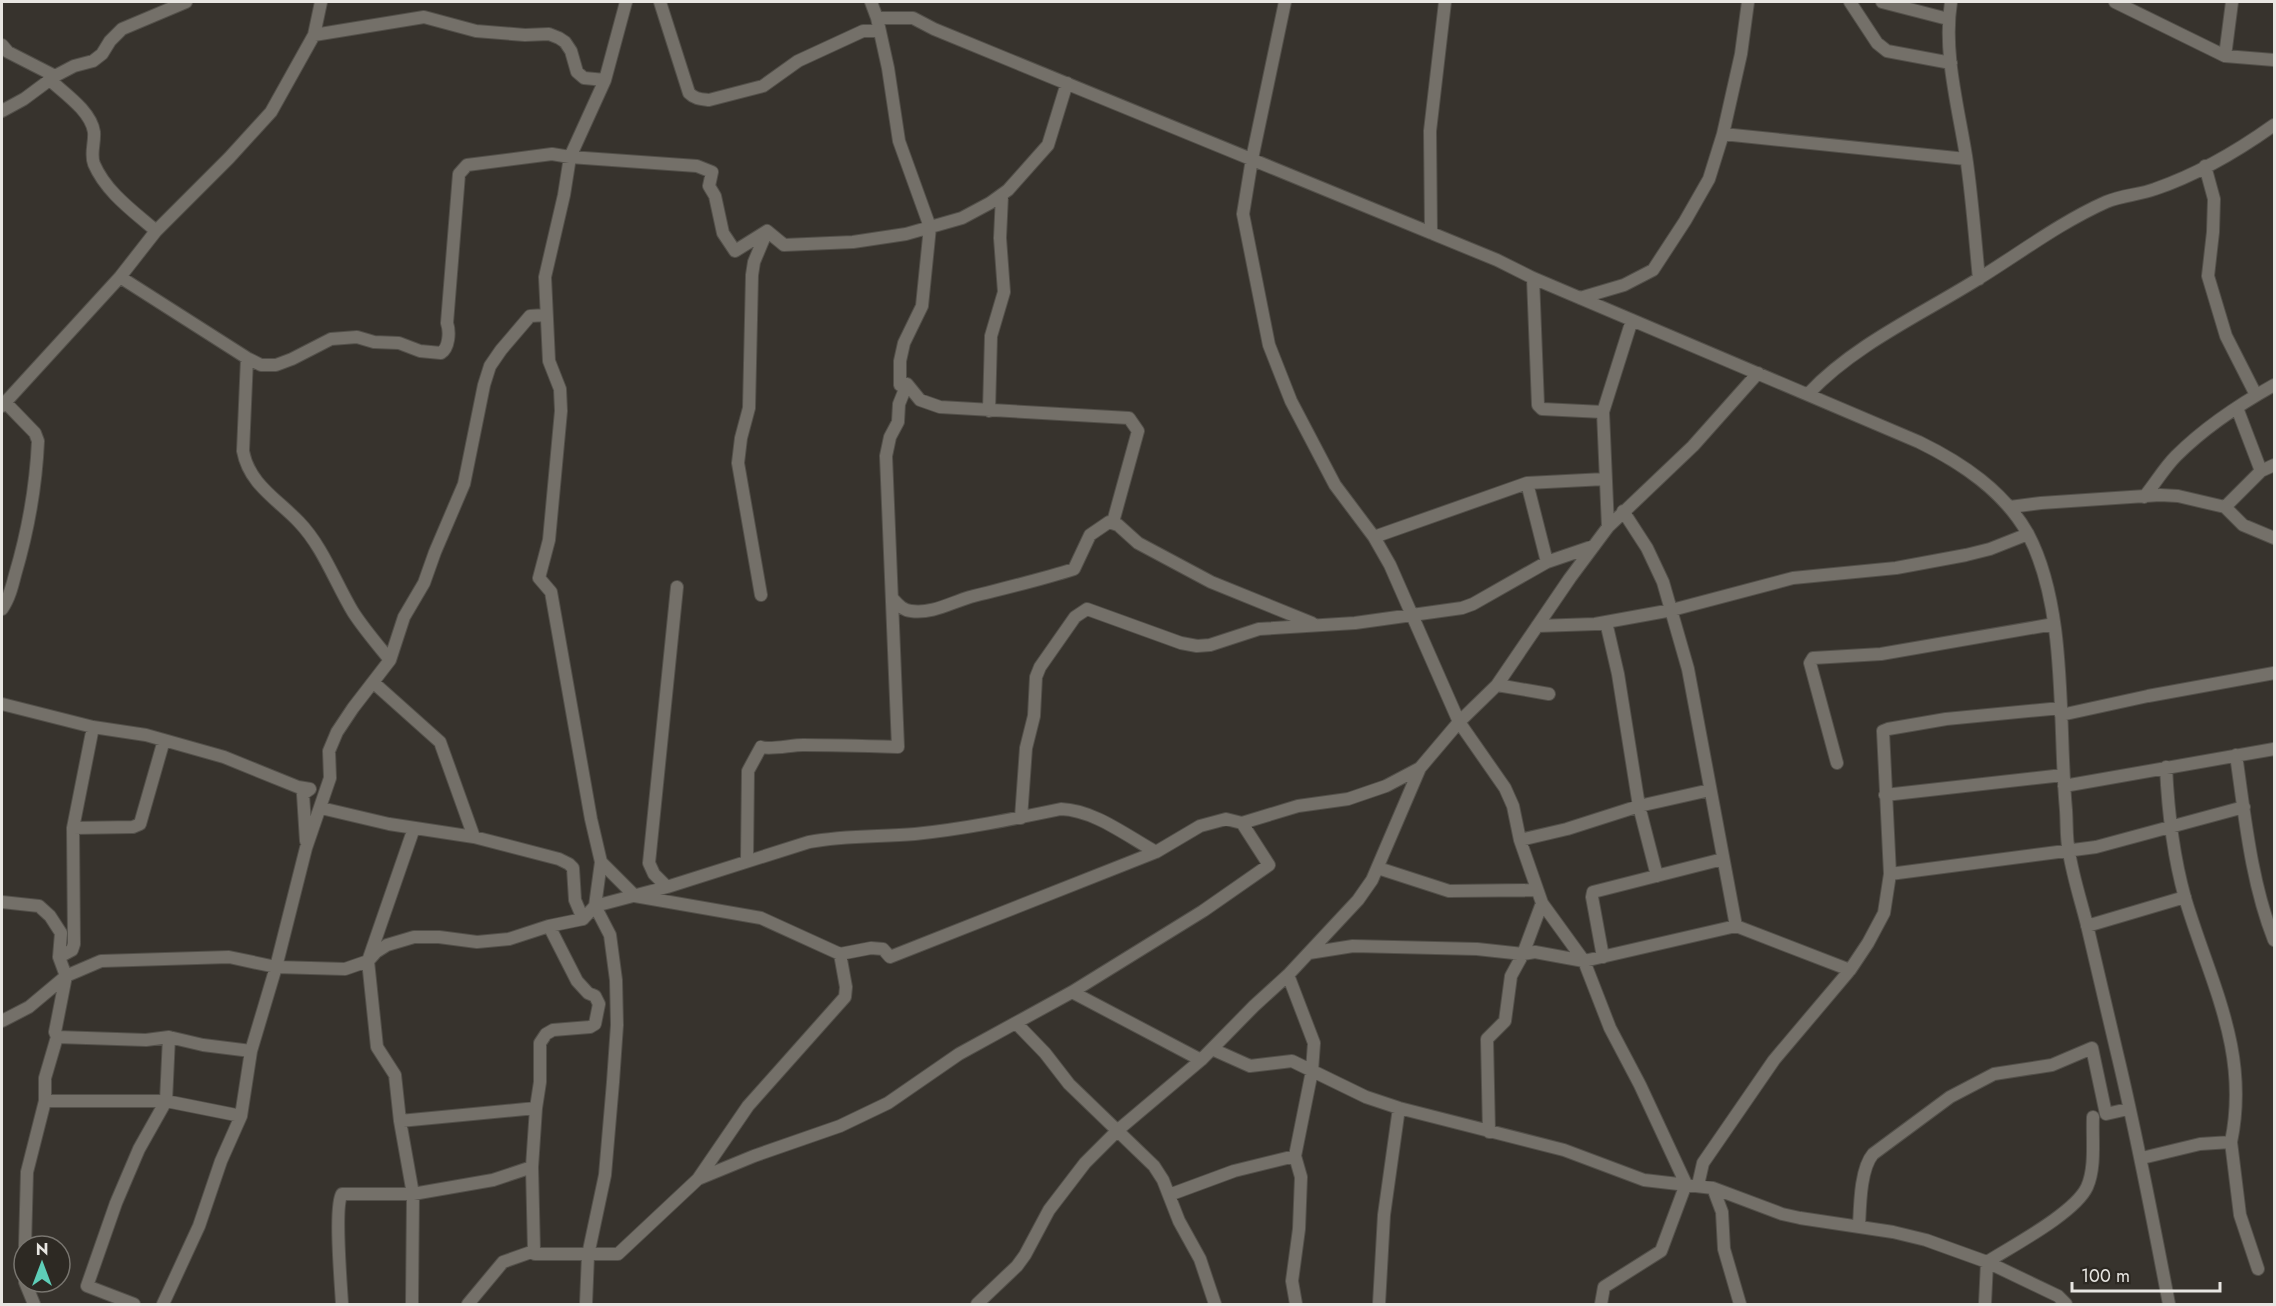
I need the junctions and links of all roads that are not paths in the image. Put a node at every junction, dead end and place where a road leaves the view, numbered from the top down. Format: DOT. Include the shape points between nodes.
graph roads {
  1 [pos="186,2"];
  2 [pos="321,2"];
  3 [pos="626,2"];
  4 [pos="660,2"];
  5 [pos="871,2"];
  6 [pos="1285,2"];
  7 [pos="1444,2"];
  8 [pos="1748,2"];
  9 [pos="1850,2"];
  10 [pos="1882,2"];
  11 [pos="1951,2"];
  12 [pos="2115,2"];
  13 [pos="2232,2"];
  14 [pos="878,18"];
  15 [pos="1948,19"];
  16 [pos="880,31"];
  17 [pos="314,35"];
  18 [pos="2,45"];
  19 [pos="2225,56"];
  20 [pos="2274,60"];
  21 [pos="1951,63"];
  22 [pos="52,78"];
  23 [pos="605,80"];
  24 [pos="1067,83"];
  25 [pos="2,111"];
  26 [pos="2274,124"];
  27 [pos="1723,134"];
  28 [pos="570,157"];
  29 [pos="1252,159"];
  30 [pos="1966,159"];
  31 [pos="2205,166"];
  32 [pos="1002,195"];
  33 [pos="930,227"];
  34 [pos="156,231"];
  35 [pos="767,231"];
  36 [pos="1431,233"];
  37 [pos="120,277"];
  38 [pos="1533,278"];
  39 [pos="1979,279"];
  40 [pos="1580,298"];
  41 [pos="545,315"];
  42 [pos="1632,320"];
  43 [pos="247,358"];
  44 [pos="1758,373"];
  45 [pos="907,384"];
  46 [pos="2274,385"];
  47 [pos="1809,393"];
  48 [pos="2256,395"];
  49 [pos="3,404"];
  50 [pos="2237,408"];
  51 [pos="989,411"];
  52 [pos="1603,412"];
  53 [pos="2274,465"];
  54 [pos="2261,471"];
  55 [pos="1605,479"];
  56 [pos="1527,483"];
  57 [pos="2144,497"];
  58 [pos="2010,507"];
  59 [pos="2225,507"];
  60 [pos="1623,511"];
  61 [pos="1113,522"];
  62 [pos="1608,527"];
  63 [pos="2028,534"];
  64 [pos="1374,537"];
  65 [pos="2274,538"];
  66 [pos="1595,545"];
  67 [pos="1548,562"];
  68 [pos="677,587"];
  69 [pos="761,595"];
  70 [pos="892,598"];
  71 [pos="2,609"];
  72 [pos="1672,610"];
  73 [pos="1412,614"];
  74 [pos="1605,622"];
  75 [pos="1314,624"];
  76 [pos="2054,624"];
  77 [pos="1537,626"];
  78 [pos="390,660"];
  79 [pos="2274,674"];
  80 [pos="374,683"];
  81 [pos="1497,685"];
  82 [pos="1549,694"];
  83 [pos="2,704"];
  84 [pos="2061,711"];
  85 [pos="1459,722"];
  86 [pos="93,727"];
  87 [pos="164,740"];
  88 [pos="2274,749"];
  89 [pos="2236,756"];
  90 [pos="1837,763"];
  91 [pos="2166,767"];
  92 [pos="1420,768"];
  93 [pos="2063,780"];
  94 [pos="1710,790"];
  95 [pos="1885,795"];
  96 [pos="1640,806"];
  97 [pos="2244,807"];
  98 [pos="321,808"];
  99 [pos="1021,818"];
  100 [pos="1242,824"];
  101 [pos="2169,825"];
  102 [pos="73,828"];
  103 [pos="414,828"];
  104 [pos="474,837"];
  105 [pos="1520,840"];
  106 [pos="306,848"];
  107 [pos="2068,851"];
  108 [pos="1156,852"];
  109 [pos="1723,859"];
  110 [pos="747,860"];
  111 [pos="601,862"];
  112 [pos="1378,868"];
  113 [pos="1890,874"];
  114 [pos="1657,876"];
  115 [pos="667,887"];
  116 [pos="1537,890"];
  117 [pos="635,896"];
  118 [pos="2185,897"];
  119 [pos="2,902"];
  120 [pos="1542,903"];
  121 [pos="595,906"];
  122 [pos="583,919"];
  123 [pos="549,926"];
  124 [pos="1736,926"];
  125 [pos="2087,926"];
  126 [pos="2274,940"];
  127 [pos="1309,953"];
  128 [pos="840,954"];
  129 [pos="1523,954"];
  130 [pos="59,957"];
  131 [pos="1602,957"];
  132 [pos="1584,961"];
  133 [pos="368,962"];
  134 [pos="276,967"];
  135 [pos="1850,970"];
  136 [pos="1288,975"];
  137 [pos="66,976"];
  138 [pos="1072,992"];
  139 [pos="2,1021"];
  140 [pos="1016,1023"];
  141 [pos="57,1037"];
  142 [pos="169,1037"];
  143 [pos="1212,1048"];
  144 [pos="251,1051"];
  145 [pos="1201,1060"];
  146 [pos="1312,1071"];
  147 [pos="45,1101"];
  148 [pos="166,1101"];
  149 [pos="536,1108"];
  150 [pos="1399,1108"];
  151 [pos="2128,1109"];
  152 [pos="241,1116"];
  153 [pos="2093,1117"];
  154 [pos="400,1121"];
  155 [pos="1118,1131"];
  156 [pos="1489,1132"];
  157 [pos="2231,1142"];
  158 [pos="1295,1156"];
  159 [pos="2142,1158"];
  160 [pos="532,1167"];
  161 [pos="698,1179"];
  162 [pos="1692,1184"];
  163 [pos="1713,1188"];
  164 [pos="413,1194"];
  165 [pos="1169,1195"];
  166 [pos="1858,1227"];
  167 [pos="25,1234"];
  168 [pos="534,1251"];
  169 [pos="588,1255"];
  170 [pos="1987,1262"];
  171 [pos="2258,1269"];
  172 [pos="134,1305"];
  173 [pos="163,1305"];
  174 [pos="342,1305"];
  175 [pos="412,1305"];
  176 [pos="468,1305"];
  177 [pos="586,1305"];
  178 [pos="977,1305"];
  179 [pos="1215,1305"];
  180 [pos="1296,1305"];
  181 [pos="1379,1305"];
  182 [pos="1601,1305"];
  183 [pos="1740,1305"];
  184 [pos="1985,1305"];
  185 [pos="2066,1305"];
  186 [pos="2169,1305"];
  1 -- 22 [label="street" via="122,29 93,61"];
  2 -- 17 [label="street"];
  3 -- 23 [label="street"];
  4 -- 16 [label="street" via="689,93 694,98 725,97 763,86 798,61 863,31"];
  5 -- 14 [label="street"];
  6 -- 29 [label="street"];
  7 -- 36 [label="street" via="1430,131"];
  8 -- 27 [label="street"];
  9 -- 21 [label="street" via="1877,43 1887,51"];
  10 -- 15 [label="street"];
  11 -- 15 [label="street"];
  12 -- 19 [label="street"];
  13 -- 19 [label="street"];
  14 -- 16 [label="street"];
  14 -- 24 [label="street" via="913,18"];
  15 -- 21 [label="street"];
  16 -- 33 [label="street" via="898,141"];
  17 -- 23 [label="street" via="424,17 476,31 549,34 565,42 577,72 584,78"];
  17 -- 34 [label="street" via="271,112"];
  18 -- 22 [label="street"];
  19 -- 20 [label="street"];
  21 -- 30 [label="street"];
  22 -- 25 [label="street"];
  22 -- 34 [label="street" via="90,121 93,161 105,183"];
  23 -- 28 [label="street"];
  24 -- 29 [label="street"];
  24 -- 32 [label="street" via="1048,145"];
  26 -- 31 [label="street"];
  27 -- 30 [label="street"];
  27 -- 40 [label="street" via="1709,179 1653,270 1631,282"];
  28 -- 35 [label="street" via="697,166 712,172 708,186 715,196 723,233 735,251"];
  28 -- 41 [label="street" via="544,277"];
  28 -- 43 [label="street" via="552,154 467,165 459,174 449,329 444,352 357,337 332,339 276,365 261,365"];
  29 -- 36 [label="street"];
  29 -- 64 [label="street" via="1243,224 1269,345 1291,401 1335,485"];
  30 -- 39 [label="street"];
  31 -- 39 [label="street" via="2154,190 2104,202 2038,239"];
  31 -- 48 [label="street" via="2214,199 2208,276 2226,336"];
  32 -- 33 [label="street" via="962,218"];
  32 -- 51 [label="street" via="1004,292 991,336"];
  33 -- 35 [label="street" via="885,238 784,245"];
  33 -- 45 [label="street" via="922,306 900,361 900,385"];
  34 -- 37 [label="street"];
  35 -- 69 [label="street" via="752,275 749,408 738,463"];
  36 -- 38 [label="street"];
  37 -- 43 [label="street"];
  37 -- 49 [label="street"];
  38 -- 40 [label="street"];
  38 -- 52 [label="street" via="1538,405 1542,409"];
  39 -- 47 [label="street" via="1851,356"];
  40 -- 42 [label="street"];
  41 -- 78 [label="street" via="530,316 490,366 464,484 424,583 404,617"];
  41 -- 111 [label="street" via="549,361 560,389 561,411 549,540 539,578 551,592"];
  42 -- 44 [label="street"];
  42 -- 52 [label="street"];
  43 -- 78 [label="street" via="245,462 263,490 312,536 354,613"];
  44 -- 47 [label="street"];
  44 -- 60 [label="street" via="1693,446"];
  45 -- 51 [label="street" via="920,400 934,406"];
  45 -- 70 [label="street" via="898,404 898,422 886,456"];
  46 -- 48 [label="street"];
  47 -- 58 [label="street" via="1945,454"];
  48 -- 50 [label="street"];
  49 -- 71 [label="street" via="36,433 38,441 31,510"];
  50 -- 54 [label="street"];
  50 -- 57 [label="street" via="2175,457"];
  51 -- 61 [label="street" via="1133,421 1138,431"];
  52 -- 55 [label="street"];
  53 -- 54 [label="street"];
  54 -- 59 [label="street"];
  55 -- 56 [label="street"];
  55 -- 62 [label="street"];
  56 -- 64 [label="street"];
  56 -- 67 [label="street"];
  57 -- 58 [label="street"];
  57 -- 59 [label="street" via="2178,496"];
  58 -- 63 [label="street"];
  59 -- 65 [label="street" via="2243,525"];
  60 -- 62 [label="street"];
  60 -- 72 [label="street" via="1654,563"];
  61 -- 70 [label="street" via="1090,536 1074,569 935,609 904,609"];
  61 -- 75 [label="street" via="1131,539 1211,582"];
  62 -- 66 [label="street"];
  63 -- 72 [label="street" via="1966,555 1896,568 1792,578"];
  63 -- 76 [label="street" via="2048,585"];
  64 -- 73 [label="street"];
  66 -- 67 [label="street"];
  66 -- 77 [label="street"];
  67 -- 73 [label="street" via="1473,604"];
  68 -- 115 [label="street" via="649,863"];
  70 -- 110 [label="street" via="898,747 761,747 748,771"];
  72 -- 74 [label="street"];
  72 -- 94 [label="street" via="1688,669"];
  73 -- 75 [label="street"];
  73 -- 85 [label="street"];
  74 -- 77 [label="street"];
  74 -- 96 [label="street" via="1618,674"];
  75 -- 99 [label="street" via="1247,631 1221,642 1197,646 1087,609 1075,617 1036,677"];
  76 -- 84 [label="street"];
  76 -- 90 [label="street" via="1881,654 1813,658 1810,663"];
  77 -- 81 [label="street"];
  78 -- 80 [label="street"];
  79 -- 84 [label="street"];
  80 -- 98 [label="street" via="353,708 329,751 330,778"];
  80 -- 104 [label="street" via="440,742"];
  81 -- 82 [label="street"];
  81 -- 85 [label="street"];
  83 -- 86 [label="street"];
  84 -- 93 [label="street"];
  84 -- 95 [label="street" via="1946,719 1885,730"];
  85 -- 92 [label="street"];
  85 -- 105 [label="street" via="1505,788"];
  86 -- 87 [label="street"];
  86 -- 102 [label="street"];
  87 -- 102 [label="street" via="140,824"];
  87 -- 106 [label="street" via="310,789 303,794"];
  88 -- 89 [label="street"];
  89 -- 91 [label="street"];
  89 -- 97 [label="street"];
  91 -- 93 [label="street"];
  91 -- 101 [label="street"];
  92 -- 100 [label="street" via="1386,786 1348,799 1298,806"];
  92 -- 112 [label="street"];
  93 -- 95 [label="street"];
  93 -- 107 [label="street"];
  94 -- 96 [label="street"];
  94 -- 109 [label="street"];
  95 -- 113 [label="street"];
  96 -- 105 [label="street"];
  96 -- 114 [label="street"];
  97 -- 101 [label="street"];
  97 -- 126 [label="street" via="2265,916"];
  98 -- 103 [label="street"];
  98 -- 106 [label="street"];
  99 -- 108 [label="street" via="1075,809"];
  99 -- 110 [label="street" via="913,834 832,837"];
  100 -- 108 [label="street" via="1226,819 1200,826"];
  100 -- 138 [label="street" via="1269,865"];
  101 -- 107 [label="street" via="2096,847"];
  101 -- 118 [label="street"];
  102 -- 130 [label="street" via="74,944 72,950"];
  103 -- 104 [label="street"];
  103 -- 133 [label="street"];
  104 -- 122 [label="street" via="569,864 574,873 575,900"];
  105 -- 116 [label="street"];
  106 -- 134 [label="street"];
  107 -- 113 [label="street"];
  107 -- 125 [label="street"];
  108 -- 128 [label="street" via="890,957 883,949 871,948"];
  109 -- 114 [label="street"];
  109 -- 124 [label="street"];
  110 -- 115 [label="street"];
  111 -- 117 [label="street"];
  111 -- 121 [label="street"];
  112 -- 116 [label="street" via="1449,891"];
  112 -- 127 [label="street" via="1358,900"];
  113 -- 135 [label="street" via="1884,913"];
  114 -- 131 [label="street" via="1593,892"];
  115 -- 117 [label="street"];
  116 -- 120 [label="street"];
  117 -- 121 [label="street"];
  117 -- 128 [label="street" via="761,918"];
  118 -- 125 [label="street"];
  118 -- 157 [label="street" via="2225,1014 2233,1055 2237,1095"];
  119 -- 130 [label="street" via="45,910 61,933"];
  120 -- 129 [label="street"];
  120 -- 132 [label="street"];
  121 -- 122 [label="street"];
  121 -- 169 [label="street" via="610,935 617,1024 604,1175"];
  122 -- 123 [label="street"];
  123 -- 133 [label="street" via="489,942 414,937 387,945"];
  123 -- 149 [label="street" via="577,981 599,1004 595,1024 553,1030 540,1043"];
  124 -- 131 [label="street"];
  124 -- 135 [label="street"];
  125 -- 151 [label="street"];
  127 -- 129 [label="street" via="1353,946"];
  127 -- 136 [label="street"];
  128 -- 161 [label="street" via="845,997 748,1106"];
  129 -- 132 [label="street" via="1535,952"];
  129 -- 156 [label="street" via="1508,986 1505,1021 1487,1039"];
  130 -- 137 [label="street"];
  131 -- 132 [label="street"];
  132 -- 162 [label="street" via="1610,1028"];
  133 -- 134 [label="street" via="345,969"];
  133 -- 154 [label="street" via="376,1047 395,1075"];
  134 -- 137 [label="street" via="230,957 122,960 101,961"];
  134 -- 144 [label="street"];
  135 -- 162 [label="street" via="1774,1060"];
  136 -- 143 [label="street"];
  136 -- 146 [label="street" via="1314,1043"];
  137 -- 139 [label="street" via="28,1007"];
  137 -- 141 [label="street"];
  138 -- 140 [label="street"];
  138 -- 145 [label="street"];
  140 -- 155 [label="street" via="1069,1084"];
  140 -- 161 [label="street" via="959,1054 888,1103 850,1122"];
  141 -- 142 [label="street"];
  141 -- 147 [label="street" via="45,1078"];
  142 -- 144 [label="street"];
  142 -- 148 [label="street"];
  143 -- 145 [label="street"];
  143 -- 146 [label="street" via="1250,1066 1292,1061"];
  144 -- 152 [label="street"];
  145 -- 155 [label="street"];
  146 -- 150 [label="street"];
  146 -- 158 [label="street"];
  147 -- 148 [label="street"];
  147 -- 167 [label="street" via="27,1172"];
  148 -- 152 [label="street"];
  148 -- 172 [label="street" via="139,1149 87,1286"];
  149 -- 154 [label="street"];
  149 -- 160 [label="street"];
  150 -- 156 [label="street"];
  150 -- 181 [label="street" via="1385,1206"];
  151 -- 159 [label="street"];
  151 -- 166 [label="street" via="2106,1114 2092,1048 2052,1065 1994,1074 1950,1097 1873,1154 1862,1190"];
  152 -- 173 [label="street" via="220,1161 199,1226"];
  153 -- 170 [label="street" via="2091,1173 2078,1200"];
  154 -- 164 [label="street"];
  155 -- 165 [label="street" via="1154,1166"];
  155 -- 178 [label="street" via="1085,1163 1049,1210 1017,1266"];
  156 -- 162 [label="street" via="1564,1150 1644,1180"];
  157 -- 159 [label="street" via="2200,1144"];
  157 -- 171 [label="street" via="2240,1215"];
  158 -- 165 [label="street" via="1234,1171"];
  158 -- 180 [label="street" via="1301,1177 1292,1281"];
  159 -- 186 [label="street"];
  160 -- 164 [label="street" via="493,1180"];
  160 -- 168 [label="street"];
  161 -- 169 [label="street" via="618,1254"];
  162 -- 163 [label="street"];
  162 -- 182 [label="street" via="1661,1251 1604,1287"];
  163 -- 166 [label="street" via="1782,1214"];
  163 -- 183 [label="street" via="1722,1212 1724,1249"];
  164 -- 174 [label="street" via="340,1196"];
  164 -- 175 [label="street"];
  165 -- 179 [label="street" via="1200,1259"];
  166 -- 170 [label="street" via="1926,1240"];
  168 -- 169 [label="street"];
  168 -- 176 [label="street" via="503,1262"];
  169 -- 177 [label="street"];
  170 -- 184 [label="street"];
  170 -- 185 [label="street" via="2058,1296"];
}
